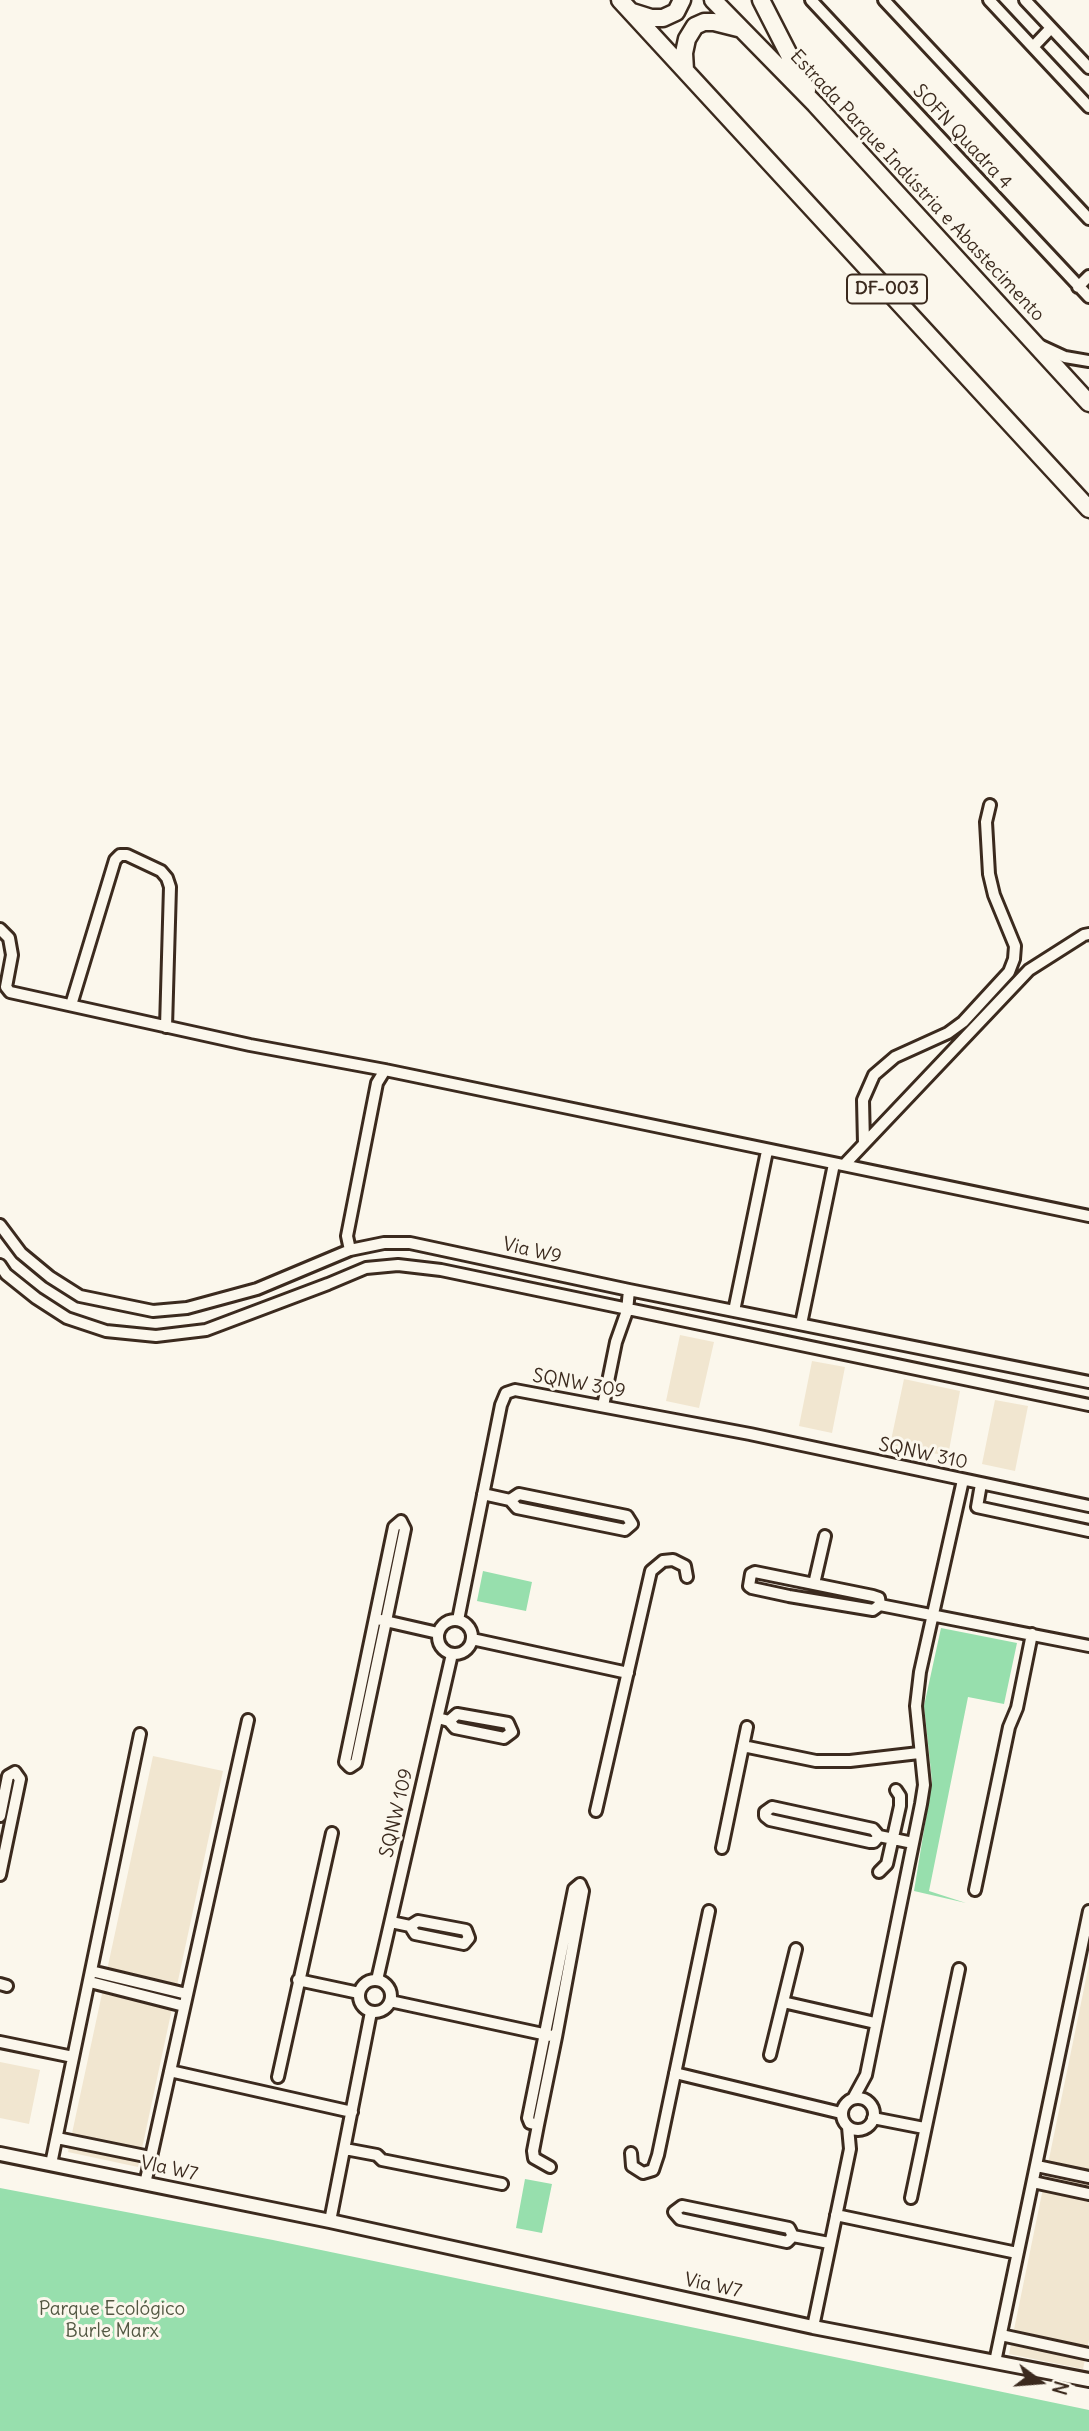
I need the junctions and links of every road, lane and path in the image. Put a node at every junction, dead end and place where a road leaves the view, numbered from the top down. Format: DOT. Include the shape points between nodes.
graph roads {
  1 [pos="620,0"];
  2 [pos="682,0"];
  3 [pos="713,0"];
  4 [pos="761,0"];
  5 [pos="810,0"];
  6 [pos="884,0"];
  7 [pos="989,0"];
  8 [pos="1025,0"];
  9 [pos="632,12"];
  10 [pos="1051,28"];
  11 [pos="740,29"];
  12 [pos="1033,47"];
  13 [pos="1089,68"];
  14 [pos="685,70"];
  15 [pos="815,104"];
  16 [pos="1088,104"];
  17 [pos="1089,219"];
  18 [pos="1089,276"];
  19 [pos="1078,286"];
  20 [pos="1089,297"];
  21 [pos="1034,342"];
  22 [pos="1089,361"];
  23 [pos="1089,403"];
  24 [pos="1089,509"];
  25 [pos="990,805"];
  26 [pos="0,929"];
  27 [pos="1089,934"];
  28 [pos="71,1005"];
  29 [pos="166,1027"];
  30 [pos="385,1070"];
  31 [pos="864,1144"];
  32 [pos="766,1151"];
  33 [pos="839,1165"];
  34 [pos="1089,1216"];
  35 [pos="0,1224"];
  36 [pos="350,1250"];
  37 [pos="2,1271"];
  38 [pos="629,1290"];
  39 [pos="627,1311"];
  40 [pos="734,1311"];
  41 [pos="801,1324"];
  42 [pos="1089,1382"];
  43 [pos="1089,1405"];
  44 [pos="603,1406"];
  45 [pos="750,1434"];
  46 [pos="963,1480"];
  47 [pos="981,1484"];
  48 [pos="483,1494"];
  49 [pos="510,1500"];
  50 [pos="1089,1506"];
  51 [pos="1089,1531"];
  52 [pos="824,1536"];
  53 [pos="687,1577"];
  54 [pos="814,1584"];
  55 [pos="880,1605"];
  56 [pos="934,1616"];
  57 [pos="381,1619"];
  58 [pos="458,1620"];
  59 [pos="438,1633"];
  60 [pos="1032,1634"];
  61 [pos="472,1639"];
  62 [pos="1089,1646"];
  63 [pos="452,1654"];
  64 [pos="628,1673"];
  65 [pos="443,1719"];
  66 [pos="248,1720"];
  67 [pos="747,1727"];
  68 [pos="140,1734"];
  69 [pos="743,1746"];
  70 [pos="919,1753"];
  71 [pos="896,1790"];
  72 [pos="596,1811"];
  73 [pos="0,1816"];
  74 [pos="332,1833"];
  75 [pos="879,1836"];
  76 [pos="893,1839"];
  77 [pos="913,1843"];
  78 [pos="722,1848"];
  79 [pos="879,1872"];
  80 [pos="0,1875"];
  81 [pos="975,1890"];
  82 [pos="709,1911"];
  83 [pos="1089,1911"];
  84 [pos="391,1922"];
  85 [pos="410,1926"];
  86 [pos="796,1949"];
  87 [pos="959,1969"];
  88 [pos="90,1977"];
  89 [pos="298,1980"];
  90 [pos="377,1980"];
  91 [pos="359,1993"];
  92 [pos="187,1994"];
  93 [pos="390,2001"];
  94 [pos="783,2002"];
  95 [pos="184,2006"];
  96 [pos="371,2012"];
  97 [pos="876,2023"];
  98 [pos="551,2036"];
  99 [pos="0,2042"];
  100 [pos="770,2055"];
  101 [pos="73,2057"];
  102 [pos="170,2071"];
  103 [pos="675,2073"];
  104 [pos="866,2076"];
  105 [pos="278,2077"];
  106 [pos="854,2097"];
  107 [pos="352,2112"];
  108 [pos="873,2112"];
  109 [pos="841,2113"];
  110 [pos="848,2127"];
  111 [pos="866,2128"];
  112 [pos="924,2129"];
  113 [pos="57,2138"];
  114 [pos="345,2149"];
  115 [pos="850,2149"];
  116 [pos="631,2153"];
  117 [pos="0,2154"];
  118 [pos="150,2157"];
  119 [pos="51,2164"];
  120 [pos="1037,2166"];
  121 [pos="550,2167"];
  122 [pos="1089,2177"];
  123 [pos="1033,2182"];
  124 [pos="145,2184"];
  125 [pos="502,2184"];
  126 [pos="1089,2194"];
  127 [pos="911,2198"];
  128 [pos="836,2215"];
  129 [pos="330,2221"];
  130 [pos="793,2236"];
  131 [pos="830,2243"];
  132 [pos="1017,2253"];
  133 [pos="813,2328"];
  134 [pos="1001,2336"];
  135 [pos="1089,2354"];
  136 [pos="995,2362"];
  137 [pos="1089,2380"];
  1 -- 9 [label="highway, DF-003"];
  2 -- 9 [label="highway" via="676,12 663,18"];
  3 -- 11 [label="highway, Estrada Parque Indústria e Abastecimento"];
  4 -- 15 [label="highway"];
  5 -- 19 [label="street, SOFN Quadra 4"];
  6 -- 17 [label="street"];
  7 -- 12 [label="street"];
  8 -- 10 [label="street"];
  9 -- 14 [label="highway, DF-003"];
  10 -- 12 [label="street"];
  10 -- 13 [label="street"];
  11 -- 14 [label="highway" via="715,22 695,26 684,52"];
  11 -- 15 [label="highway, Estrada Parque Indústria e Abastecimento"];
  12 -- 16 [label="street"];
  14 -- 24 [label="highway, DF-003"];
  15 -- 21 [label="highway, Estrada Parque Indústria e Abastecimento"];
  18 -- 19 [label="street"];
  19 -- 20 [label="street, SOFN Quadra 4"];
  21 -- 22 [label="street" via="1066,357"];
  21 -- 23 [label="highway, Estrada Parque Indústria e Abastecimento"];
  25 -- 31 [label="street" via="986,822 989,874 1015,946 1009,972 963,1022 895,1057 874,1075 863,1100"];
  26 -- 28 [label="street" via="9,938 12,955 6,986 10,992"];
  27 -- 31 [label="street" via="1029,970"];
  28 -- 29 [label="street"];
  28 -- 29 [label="street" via="115,860 127,855 161,871 170,887"];
  29 -- 30 [label="street"];
  30 -- 32 [label="street"];
  30 -- 36 [label="street" via="377,1083 347,1236"];
  31 -- 33 [label="street"];
  32 -- 33 [label="street"];
  32 -- 40 [label="street"];
  33 -- 34 [label="street"];
  33 -- 41 [label="street"];
  35 -- 36 [label="street, Via W9" via="20,1253 79,1296 153,1311 187,1308 257,1289"];
  36 -- 38 [label="street, Via W9" via="410,1243"];
  37 -- 39 [label="street, Via W9" via="67,1318 106,1331 156,1336 206,1330 366,1268 398,1265"];
  38 -- 39 [label="street"];
  38 -- 40 [label="street, Via W9"];
  39 -- 43 [label="street, Via W9"];
  39 -- 44 [label="street"];
  40 -- 41 [label="street, Via W9"];
  41 -- 42 [label="street, Via W9"];
  44 -- 45 [label="street, SQNW 309"];
  44 -- 48 [label="street, SQNW 309" via="515,1390 506,1393"];
  45 -- 46 [label="street, SQNW 310"];
  46 -- 47 [label="street, SQNW 310"];
  46 -- 56 [label="street"];
  47 -- 50 [label="street, SQNW 310"];
  47 -- 51 [label="street" via="976,1507"];
  48 -- 49 [label="street"];
  48 -- 58 [label="street, SQNW 309"];
  49 -- 49 [label="street" via="517,1508 625,1530 632,1524 627,1516 519,1494"];
  52 -- 54 [label="street"];
  53 -- 64 [label="street" via="685,1566 673,1560 651,1572"];
  54 -- 55 [label="street" via="873,1596 879,1598"];
  54 -- 55 [label="street" via="755,1572 749,1586 873,1610"];
  55 -- 56 [label="street"];
  56 -- 60 [label="street"];
  56 -- 70 [label="street" via="916,1706"];
  57 -- 57 [label="street" via="405,1529 401,1521 394,1527"];
  57 -- 57 [label="street" via="345,1762 350,1767 356,1763"];
  57 -- 59 [label="street"];
  58 -- 59 [label="street" via="444,1623"];
  58 -- 61 [label="street" via="469,1627"];
  59 -- 63 [label="street" via="440,1646"];
  60 -- 62 [label="street"];
  60 -- 81 [label="street"];
  61 -- 63 [label="street" via="463,1653"];
  61 -- 64 [label="street"];
  63 -- 65 [label="street, SQNW 109"];
  64 -- 72 [label="street"];
  65 -- 65 [label="street" via="455,1728 504,1738 512,1732 508,1723 457,1714"];
  65 -- 84 [label="street, SQNW 109"];
  66 -- 92 [label="street"];
  67 -- 69 [label="street"];
  68 -- 88 [label="street"];
  69 -- 70 [label="street" via="816,1761"];
  69 -- 78 [label="street"];
  70 -- 77 [label="street" via="924,1784"];
  71 -- 76 [label="street" via="901,1801"];
  73 -- 80 [label="street" via="8,1776 15,1772 20,1779"];
  74 -- 89 [label="street"];
  75 -- 75 [label="street" via="873,1829 772,1807 765,1812 770,1821 870,1842"];
  75 -- 76 [label="street"];
  76 -- 77 [label="street"];
  76 -- 79 [label="street" via="887,1864"];
  77 -- 97 [label="street"];
  82 -- 103 [label="street"];
  83 -- 120 [label="street"];
  84 -- 85 [label="street"];
  84 -- 90 [label="street, SQNW 109"];
  85 -- 85 [label="street" via="415,1934 464,1944 469,1938 466,1930 418,1921"];
  86 -- 94 [label="street"];
  87 -- 112 [label="street"];
  88 -- 92 [label="street"];
  88 -- 95 [label="street"];
  88 -- 101 [label="street"];
  89 -- 91 [label="street"];
  89 -- 105 [label="street"];
  90 -- 91 [label="street" via="368,1982"];
  90 -- 93 [label="street" via="389,1988"];
  91 -- 96 [label="street" via="363,2007"];
  92 -- 95 [label="street"];
  93 -- 96 [label="street" via="381,2012"];
  93 -- 98 [label="street"];
  94 -- 97 [label="street"];
  94 -- 100 [label="street"];
  95 -- 102 [label="street"];
  96 -- 107 [label="street"];
  97 -- 104 [label="street"];
  98 -- 98 [label="street" via="583,1891 580,1884 574,1889"];
  98 -- 121 [label="street" via="528,2118 538,2125 534,2158"];
  99 -- 101 [label="street"];
  101 -- 113 [label="street"];
  102 -- 107 [label="street"];
  102 -- 118 [label="street"];
  103 -- 109 [label="street"];
  103 -- 116 [label="street" via="653,2170 643,2174 632,2166"];
  104 -- 106 [label="street"];
  104 -- 108 [label="street"];
  106 -- 108 [label="street" via="865,2099"];
  106 -- 109 [label="street"];
  107 -- 114 [label="street"];
  108 -- 111 [label="street"];
  108 -- 112 [label="street"];
  109 -- 110 [label="street"];
  110 -- 111 [label="street"];
  110 -- 115 [label="street"];
  111 -- 115 [label="street"];
  112 -- 127 [label="street"];
  113 -- 118 [label="street"];
  113 -- 119 [label="street"];
  114 -- 125 [label="street"];
  114 -- 129 [label="street"];
  115 -- 128 [label="street"];
  117 -- 119 [label="main road, Vla W7"];
  118 -- 124 [label="street"];
  119 -- 124 [label="main road, Vla W7"];
  120 -- 122 [label="street"];
  120 -- 123 [label="street"];
  123 -- 126 [label="street"];
  123 -- 132 [label="street"];
  124 -- 129 [label="main road, Vla W7"];
  128 -- 131 [label="street"];
  128 -- 132 [label="street"];
  129 -- 133 [label="main road, Via W7"];
  130 -- 130 [label="street" via="789,2228 722,2214 682,2206 674,2212 680,2219 787,2242"];
  130 -- 131 [label="street"];
  131 -- 133 [label="street"];
  132 -- 134 [label="street"];
  133 -- 136 [label="main road, Via W7"];
  134 -- 135 [label="street"];
  134 -- 136 [label="street"];
  136 -- 137 [label="main road, Via W7"];
}
